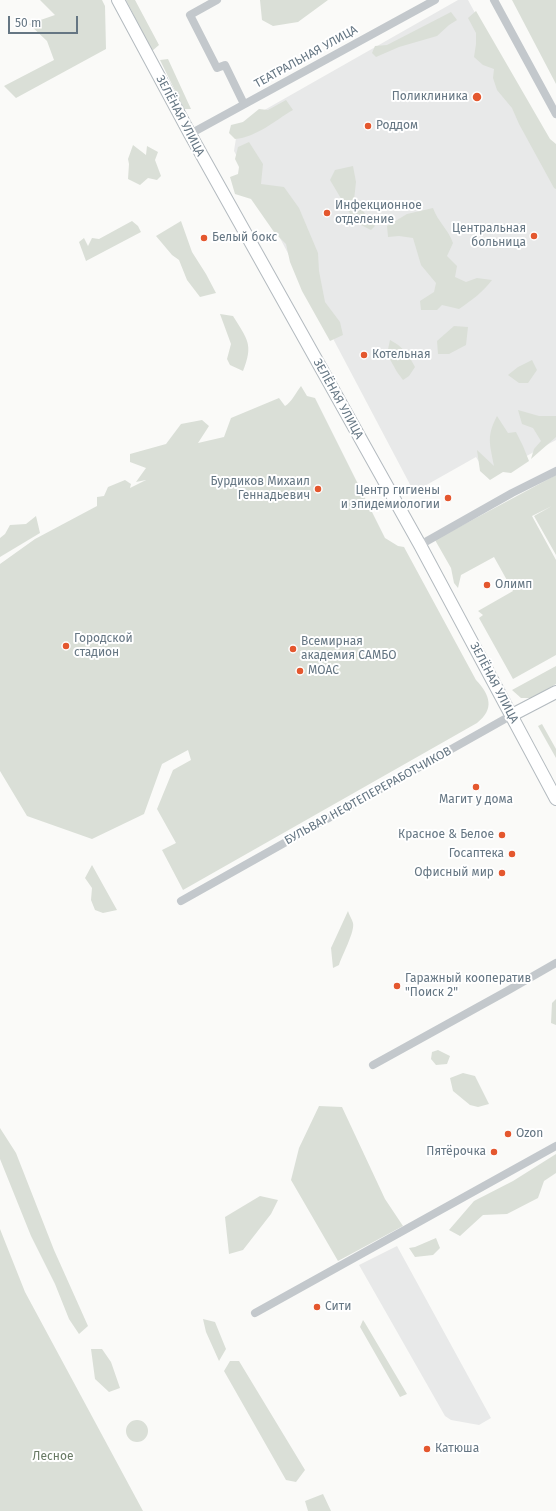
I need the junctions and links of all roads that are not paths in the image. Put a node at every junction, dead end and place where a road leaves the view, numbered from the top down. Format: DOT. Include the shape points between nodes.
graph roads {
  1 [pos="118,0"];
  2 [pos="217,0"];
  3 [pos="434,0"];
  4 [pos="494,0"];
  5 [pos="244,104"];
  6 [pos="556,114"];
  7 [pos="190,134"];
  8 [pos="556,471"];
  9 [pos="420,545"];
  10 [pos="556,692"];
  11 [pos="512,715"];
  12 [pos="556,799"];
  13 [pos="181,901"];
  14 [pos="556,962"];
  15 [pos="373,1065"];
  16 [pos="556,1146"];
  17 [pos="255,1313"];
  1 -- 7 [label="main road, ЗЕЛЁНАЯ УЛИЦА"];
  2 -- 5 [label="street" via="190,15 217,68 225,65"];
  3 -- 5 [label="street, ТЕАТРАЛЬНАЯ УЛИЦА"];
  4 -- 6 [label="street"];
  5 -- 7 [label="street, ТЕАТРАЛЬНАЯ УЛИЦА"];
  7 -- 9 [label="main road, ЗЕЛЁНАЯ УЛИЦА"];
  8 -- 9 [label="street"];
  9 -- 11 [label="main road, ЗЕЛЁНАЯ УЛИЦА"];
  10 -- 11 [label="main road, БУЛЬВАР НЕФТЕПЕРЕРАБОТЧИКОВ"];
  11 -- 12 [label="main road, ЗЕЛЁНАЯ УЛИЦА"];
  11 -- 13 [label="street, БУЛЬВАР НЕФТЕПЕРЕРАБОТЧИКОВ"];
  14 -- 15 [label="street"];
  16 -- 17 [label="street"];
}
